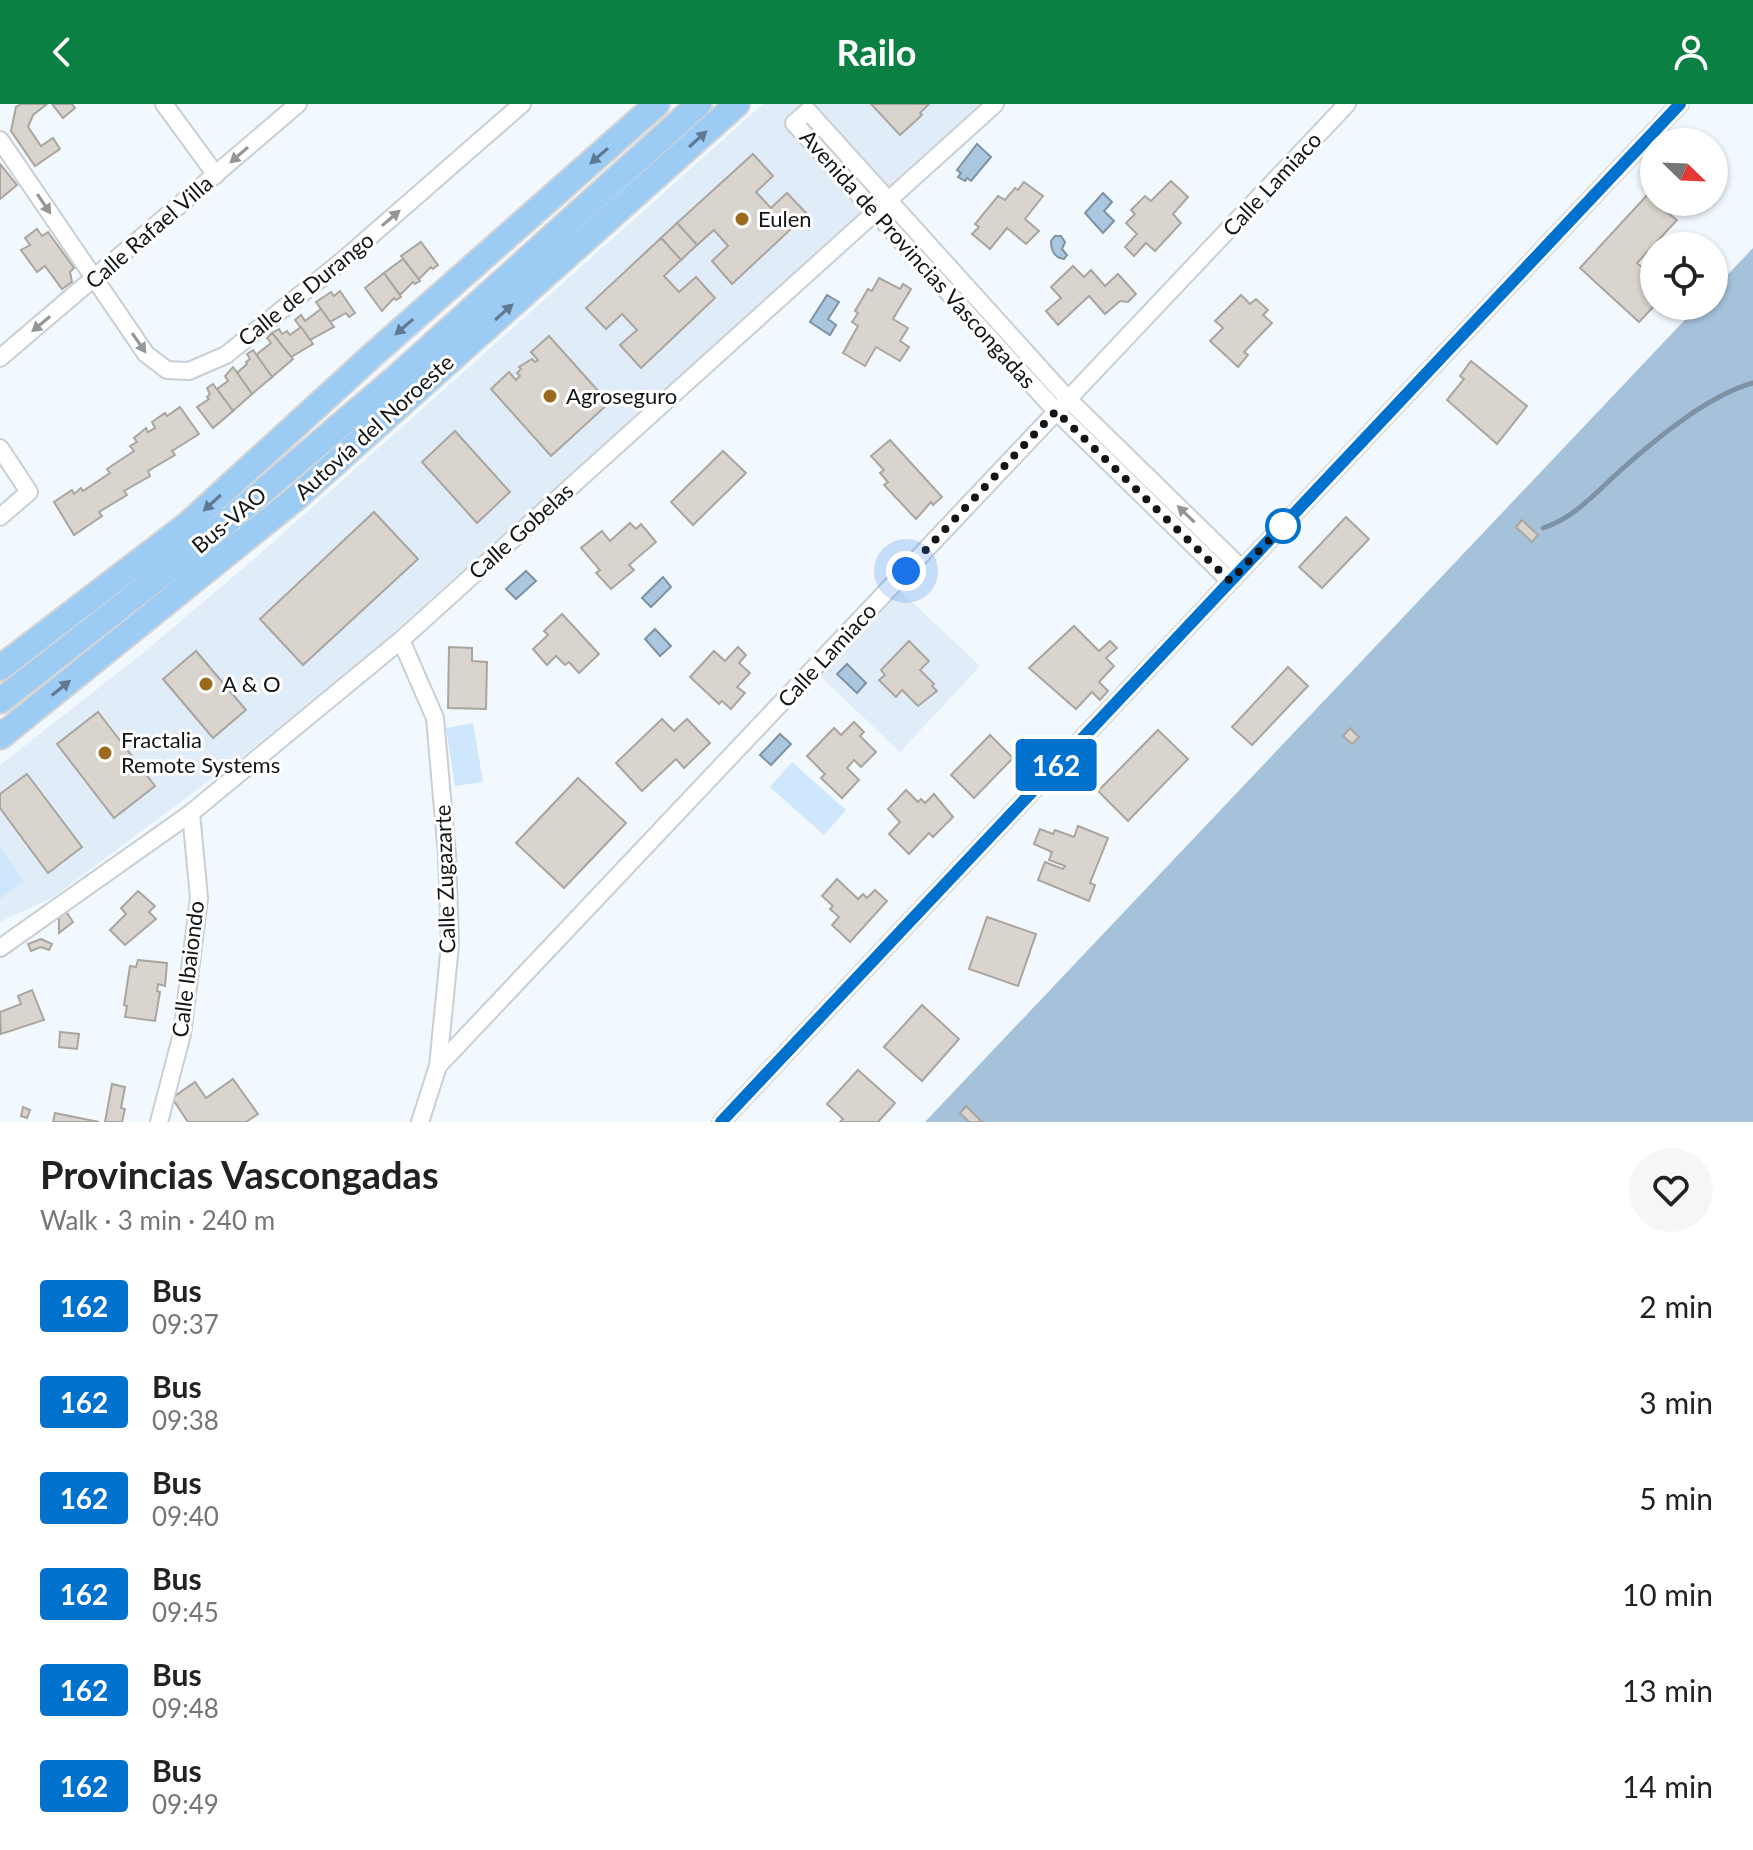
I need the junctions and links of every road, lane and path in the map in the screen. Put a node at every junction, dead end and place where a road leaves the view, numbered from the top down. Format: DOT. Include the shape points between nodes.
graph roads {
  1 [pos="164,104"];
  2 [pos="298,104"];
  3 [pos="522,104"];
  4 [pos="657,104"];
  5 [pos="699,104"];
  6 [pos="737,104"];
  7 [pos="995,104"];
  8 [pos="1347,104"];
  9 [pos="1680,104"];
  10 [pos="0,140"];
  11 [pos="216,175"];
  12 [pos="881,207"];
  13 [pos="95,279"];
  14 [pos="0,358"];
  15 [pos="1062,405"];
  16 [pos="0,448"];
  17 [pos="0,517"];
  18 [pos="1242,569"];
  19 [pos="1230,581"];
  20 [pos="401,640"];
  21 [pos="0,668"];
  22 [pos="0,701"];
  23 [pos="0,737"];
  24 [pos="191,813"];
  25 [pos="0,946"];
  26 [pos="438,1066"];
  27 [pos="159,1122"];
  28 [pos="420,1122"];
  29 [pos="721,1122"];
  1 -- 11 [label="street"];
  2 -- 11 [label="street, Calle Rafael Villa, one-way"];
  13 -- 3 [label="street, Calle de Durango, one-way" via="146,354 167,370 189,371 226,355"];
  4 -- 21 [label="highway, one-way" via="188,524"];
  5 -- 22 [label="highway, Bus-VAO" via="398,376 201,544"];
  23 -- 6 [label="highway, Autovía del Noroeste, one-way" via="296,498"];
  7 -- 12 [label="street, Calle Gobelas"];
  8 -- 15 [label="street, Calle Lamiaco"];
  9 -- 18 [label="street"];
  10 -- 13 [label="street, Calle de Durango, one-way"];
  11 -- 13 [label="street, Calle Rafael Villa"];
  12 -- 12 [label="street, Avenida de Provincias Vascongadas" via="808,111 794,123"];
  12 -- 15 [label="street, Avenida de Provincias Vascongadas"];
  12 -- 20 [label="street, Calle Gobelas"];
  13 -- 14 [label="street, Calle Rafael Villa, one-way"];
  18 -- 15 [label="street, Avenida de Provincias Vascongadas, one-way"];
  15 -- 19 [label="street, Avenida de Provincias Vascongadas"];
  15 -- 26 [label="street, Calle Lamiaco"];
  16 -- 17 [label="street" via="29,492"];
  18 -- 19 [label="street"];
  19 -- 29 [label="street"];
  20 -- 24 [label="street, Calle Gobelas"];
  20 -- 26 [label="street, Calle Zugazarte" via="435,718 447,855 450,945"];
  24 -- 25 [label="street, Calle Gobelas"];
  24 -- 27 [label="street, Calle Ibaiondo" via="199,898 182,1034"];
  26 -- 28 [label="street, Calle Zugazarte"];
}
